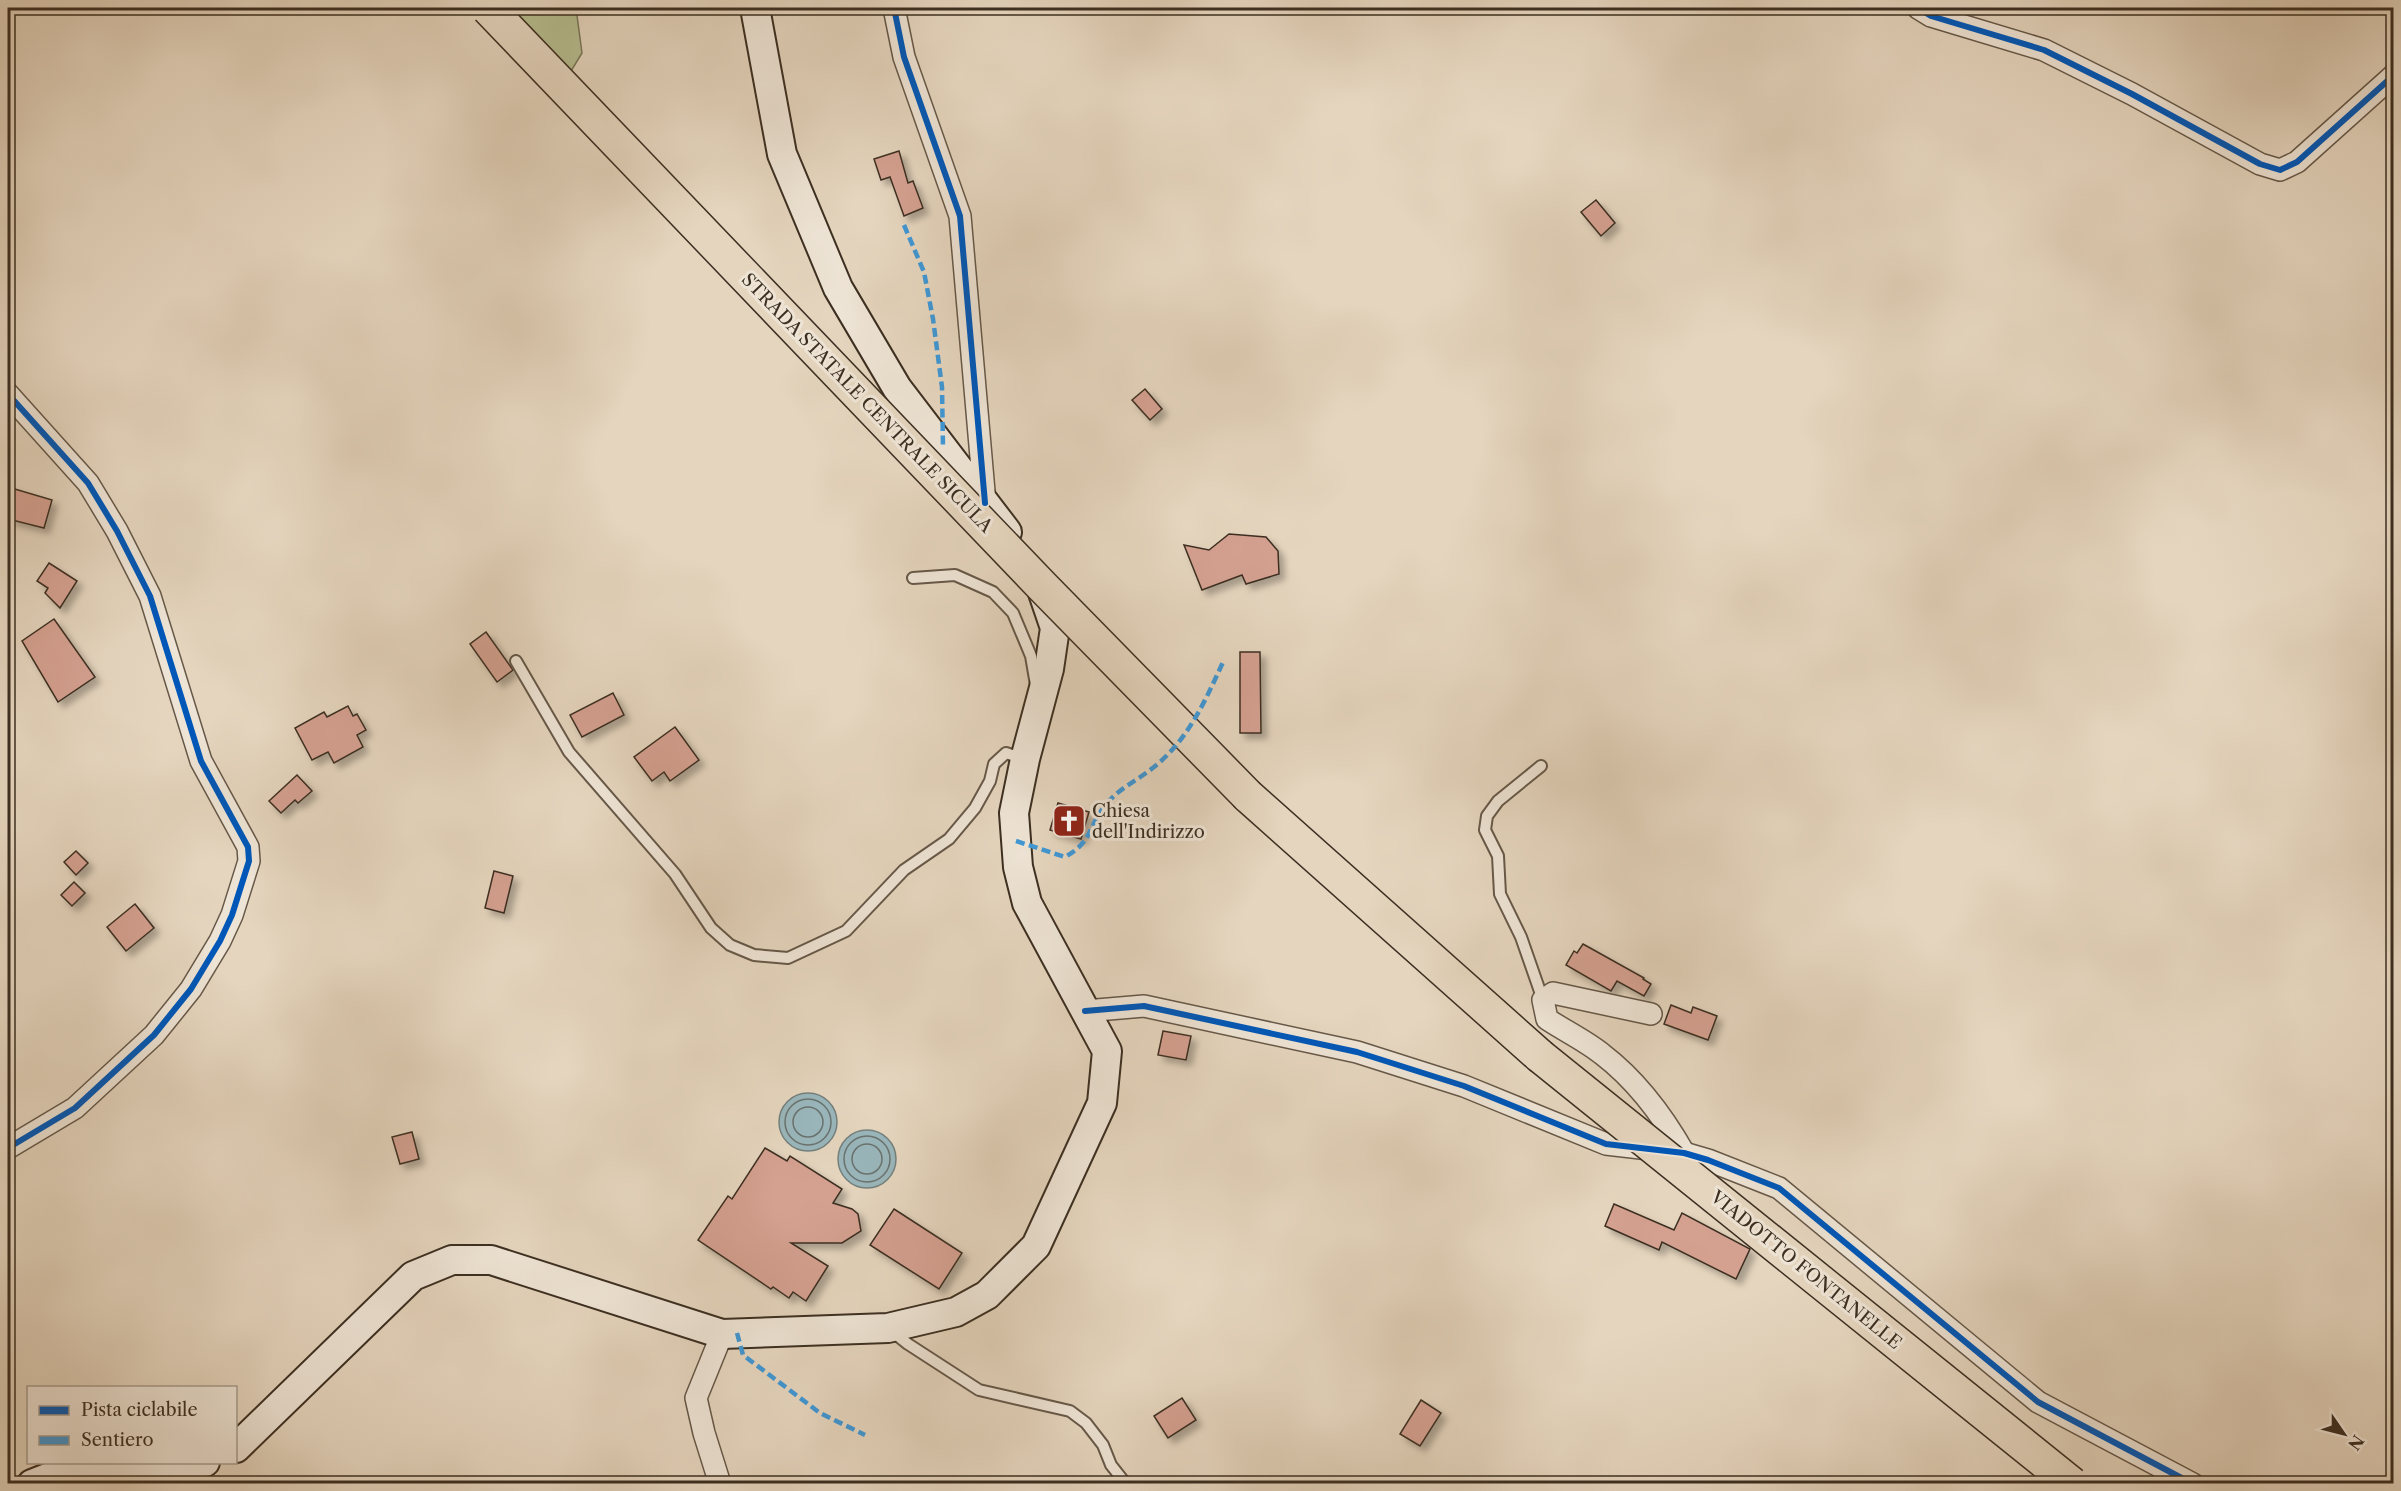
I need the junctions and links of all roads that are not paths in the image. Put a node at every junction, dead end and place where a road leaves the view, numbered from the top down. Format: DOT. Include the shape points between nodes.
graph roads {
  1 [pos="488,8"];
  2 [pos="755,8"];
  3 [pos="894,8"];
  4 [pos="1918,8"];
  5 [pos="2394,75"];
  6 [pos="8,394"];
  7 [pos="985,503"];
  8 [pos="914,579"];
  9 [pos="516,661"];
  10 [pos="1040,706"];
  11 [pos="1025,759"];
  12 [pos="1541,766"];
  13 [pos="1543,1000"];
  14 [pos="1085,1011"];
  15 [pos="1651,1014"];
  16 [pos="1540,1056"];
  17 [pos="8,1148"];
  18 [pos="1684,1153"];
  19 [pos="888,1328"];
  20 [pos="722,1334"];
  21 [pos="237,1447"];
  22 [pos="101,1464"];
  23 [pos="32,1484"];
  24 [pos="720,1484"];
  25 [pos="1126,1484"];
  26 [pos="2072,1484"];
  27 [pos="2193,1484"];
  1 -- 16 [label="main road, STRADA STATALE CENTRALE SICULA, bridge" via="1248,796"];
  2 -- 7 [label="main road" via="782,154 838,288 897,388"];
  3 -- 7 [label="street" via="904,57 960,216"];
  4 -- 5 [label="street" via="1931,16 2044,50 2260,164 2280,170 2297,162"];
  6 -- 17 [label="street" via="88,483 117,531 150,596 201,761 248,847 249,861 220,941 191,989 154,1035 75,1108"];
  7 -- 10 [label="main road" via="1028,560 1055,628"];
  8 -- 10 [label="lane" via="955,576 993,591 1013,613 1031,656"];
  9 -- 11 [label="lane" via="568,752 675,874 711,928 730,945 754,955 788,958 846,931 904,870 949,839 975,808 990,781 994,764 1006,753"];
  10 -- 11 [label="main road"];
  11 -- 14 [label="main road" via="1014,813 1017,867 1027,903"];
  12 -- 13 [label="lane" via="1498,801 1487,816 1485,830 1498,856 1500,894 1521,937"];
  13 -- 15 [label="street" via="1553,993"];
  13 -- 18 [label="street" via="1547,1019 1602,1053 1631,1080 1668,1125"];
  14 -- 18 [label="street" via="1144,1006 1357,1052 1464,1086 1606,1144"];
  14 -- 19 [label="main road" via="1107,1051 1102,1103 1036,1246 987,1295 956,1312"];
  16 -- 26 [label="main road, VIADOTTO FONTANELLE, bridge"];
  18 -- 27 [label="street" via="1779,1188 2038,1402"];
  19 -- 20 [label="main road"];
  19 -- 25 [label="lane" via="979,1390 1070,1411 1086,1423 1103,1445 1111,1465"];
  20 -- 21 [label="main road" via="491,1260 452,1260 413,1276"];
  20 -- 24 [label="street" via="696,1398"];
  22 -- 23 [label="main road" via="65,1471"];
}
